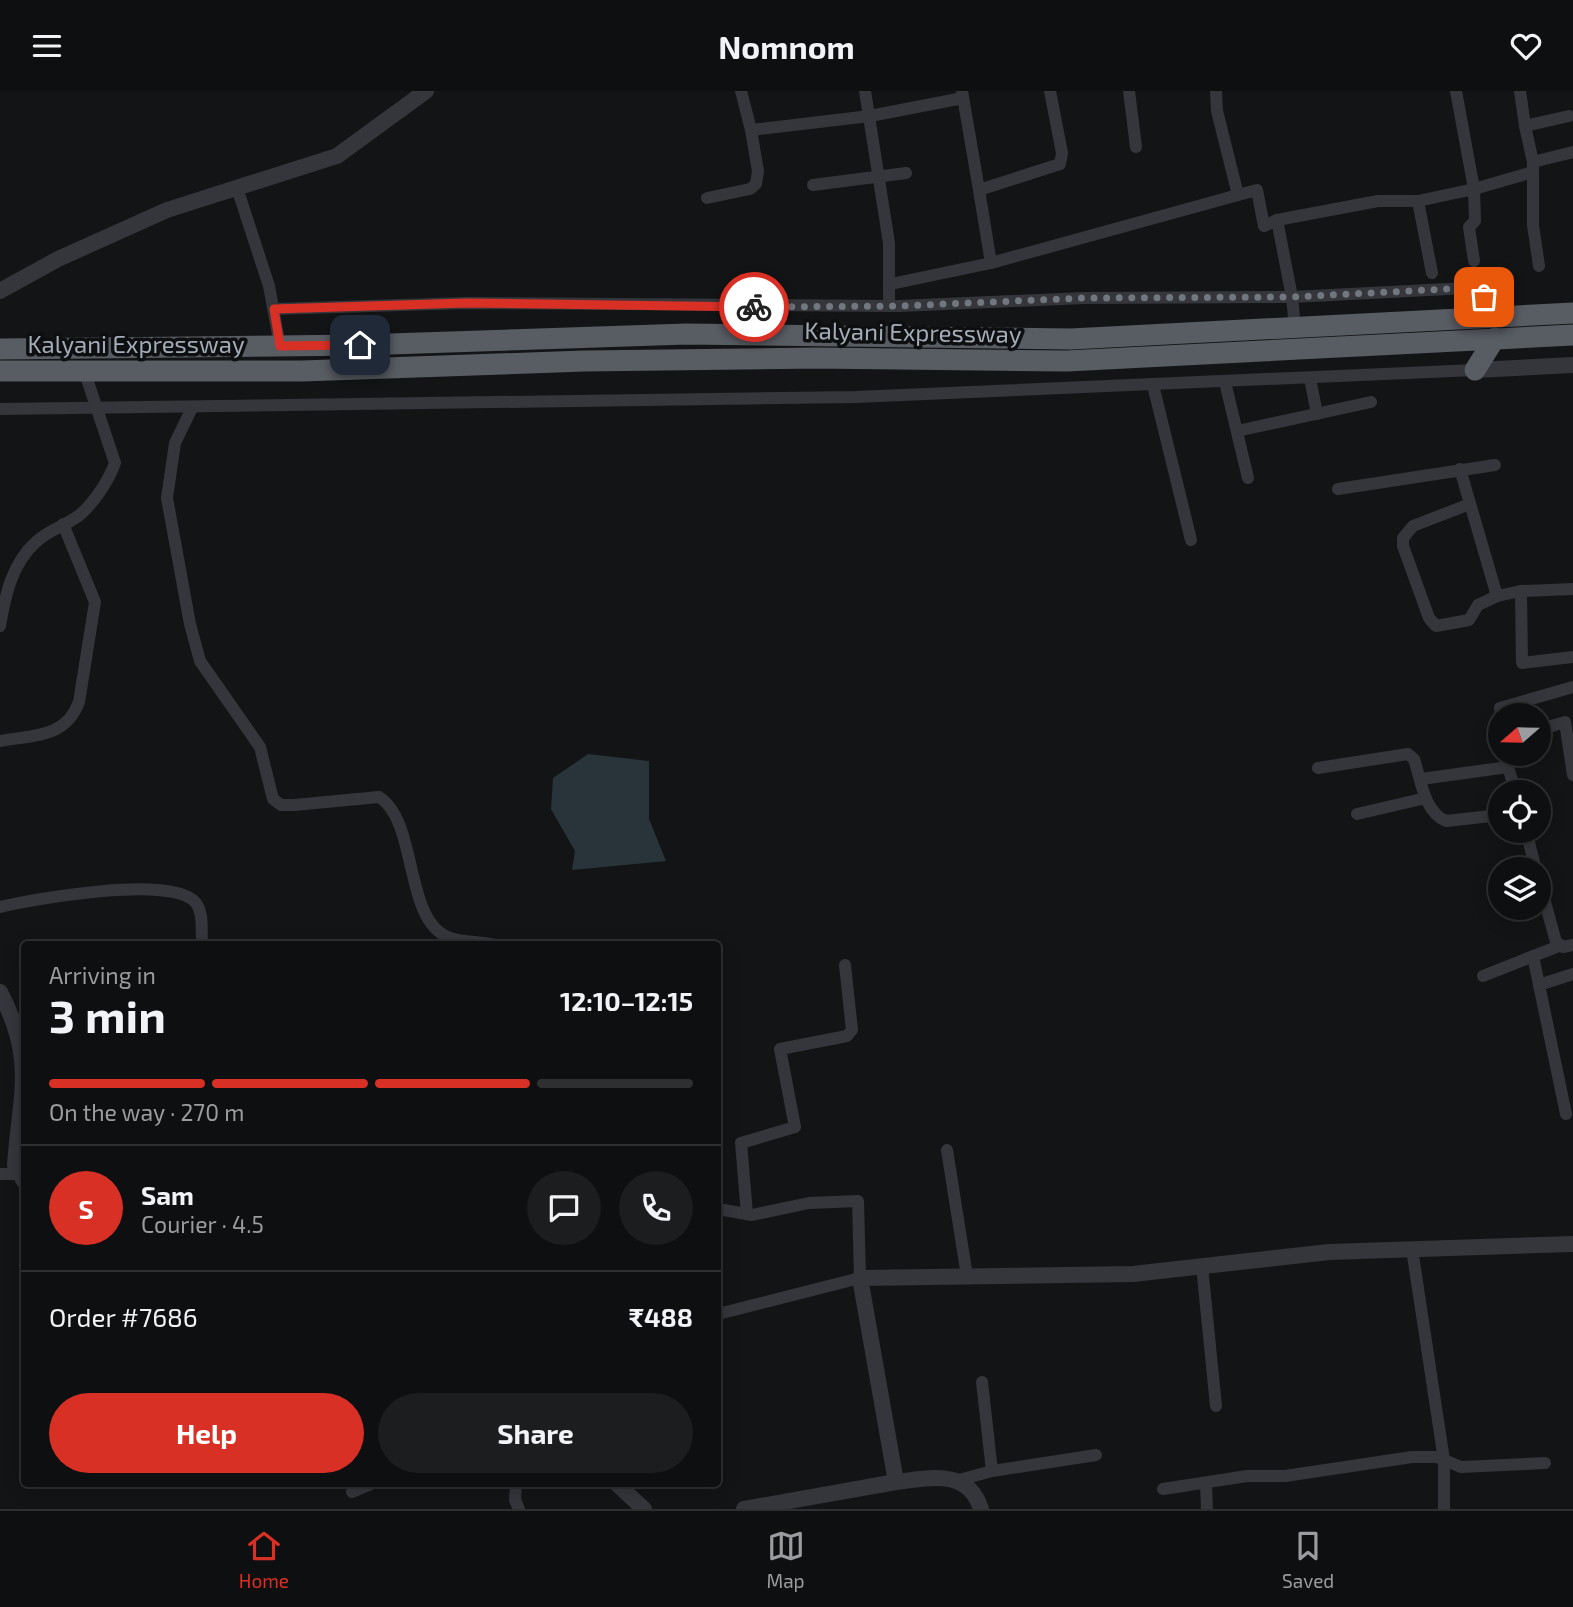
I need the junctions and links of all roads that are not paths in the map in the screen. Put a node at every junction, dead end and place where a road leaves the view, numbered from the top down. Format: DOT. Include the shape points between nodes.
graph roads {
  1 [pos="426,91"];
  2 [pos="741,91"];
  3 [pos="865,91"];
  4 [pos="1050,91"];
  5 [pos="1129,91"];
  6 [pos="1216,91"];
  7 [pos="1456,91"];
  8 [pos="1520,91"];
  9 [pos="962,95"];
  10 [pos="870,116"];
  11 [pos="1569,116"];
  12 [pos="1525,126"];
  13 [pos="751,129"];
  14 [pos="1136,148"];
  15 [pos="1573,152"];
  16 [pos="1533,167"];
  17 [pos="906,173"];
  18 [pos="878,178"];
  19 [pos="813,185"];
  20 [pos="237,188"];
  21 [pos="1474,189"];
  22 [pos="979,190"];
  23 [pos="1238,195"];
  24 [pos="707,198"];
  25 [pos="1418,201"];
  26 [pos="1277,221"];
  27 [pos="1474,261"];
  28 [pos="991,263"];
  29 [pos="1539,266"];
  30 [pos="1432,274"];
  31 [pos="891,285"];
  32 [pos="0,291"];
  33 [pos="1292,297"];
  34 [pos="889,306"];
  35 [pos="274,309"];
  36 [pos="1573,313"];
  37 [pos="1516,317"];
  38 [pos="1295,328"];
  39 [pos="1573,335"];
  40 [pos="1495,338"];
  41 [pos="280,346"];
  42 [pos="0,349"];
  43 [pos="1573,365"];
  44 [pos="84,370"];
  45 [pos="1475,370"];
  46 [pos="0,371"];
  47 [pos="1310,378"];
  48 [pos="1225,382"];
  49 [pos="1153,385"];
  50 [pos="1371,402"];
  51 [pos="98,407"];
  52 [pos="192,408"];
  53 [pos="0,409"];
  54 [pos="1317,414"];
  55 [pos="1237,432"];
  56 [pos="1495,465"];
  57 [pos="1460,469"];
  58 [pos="1248,478"];
  59 [pos="1338,489"];
  60 [pos="1471,504"];
  61 [pos="63,524"];
  62 [pos="1191,540"];
  63 [pos="1573,589"];
  64 [pos="1521,591"];
  65 [pos="1497,596"];
  66 [pos="0,626"];
  67 [pos="1573,657"];
  68 [pos="1573,687"];
  69 [pos="1517,703"];
  70 [pos="1569,721"];
  71 [pos="1551,726"];
  72 [pos="0,741"];
  73 [pos="1488,764"];
  74 [pos="1318,768"];
  75 [pos="1573,775"];
  76 [pos="1421,779"];
  77 [pos="1426,798"];
  78 [pos="1357,814"];
  79 [pos="1488,816"];
  80 [pos="0,907"];
  81 [pos="1551,919"];
  82 [pos="201,941"];
  83 [pos="469,941"];
  84 [pos="1573,945"];
  85 [pos="1559,946"];
  86 [pos="1533,956"];
  87 [pos="845,965"];
  88 [pos="1573,974"];
  89 [pos="1483,976"];
  90 [pos="1539,985"];
  91 [pos="0,992"];
  92 [pos="21,1044"];
  93 [pos="21,1092"];
  94 [pos="1566,1114"];
  95 [pos="947,1150"];
  96 [pos="0,1174"];
  97 [pos="21,1177"];
  98 [pos="721,1210"];
  99 [pos="747,1214"];
  100 [pos="1573,1244"];
  101 [pos="1412,1249"];
  102 [pos="1202,1266"];
  103 [pos="967,1276"];
  104 [pos="860,1278"];
  105 [pos="721,1313"];
  106 [pos="982,1382"];
  107 [pos="1216,1406"];
  108 [pos="1096,1455"];
  109 [pos="1444,1459"];
  110 [pos="1545,1463"];
  111 [pos="992,1471"];
  112 [pos="960,1481"];
  113 [pos="896,1482"];
  114 [pos="1206,1483"];
  115 [pos="364,1487"];
  116 [pos="516,1487"];
  117 [pos="620,1487"];
  118 [pos="1163,1489"];
  119 [pos="352,1492"];
  120 [pos="519,1509"];
  121 [pos="644,1509"];
  122 [pos="744,1509"];
  123 [pos="981,1509"];
  124 [pos="1207,1509"];
  125 [pos="1444,1509"];
  1 -- 20 [label="street" via="337,156"];
  2 -- 13 [label="street"];
  3 -- 10 [label="street"];
  4 -- 22 [label="street" via="1060,164"];
  5 -- 14 [label="street"];
  6 -- 23 [label="street"];
  7 -- 21 [label="street"];
  8 -- 12 [label="street"];
  9 -- 10 [label="street"];
  9 -- 22 [label="street"];
  10 -- 13 [label="street"];
  10 -- 18 [label="street"];
  11 -- 12 [label="street"];
  12 -- 16 [label="street"];
  13 -- 24 [label="street" via="756,184"];
  15 -- 16 [label="street"];
  16 -- 21 [label="street"];
  16 -- 29 [label="street" via="1533,225"];
  17 -- 18 [label="street"];
  18 -- 19 [label="street"];
  18 -- 31 [label="street"];
  20 -- 32 [label="street" via="167,210"];
  20 -- 35 [label="street"];
  21 -- 25 [label="street"];
  21 -- 27 [label="street" via="1475,221 1469,227"];
  22 -- 28 [label="street"];
  23 -- 26 [label="street" via="1257,190 1264,226"];
  23 -- 28 [label="street"];
  25 -- 26 [label="street" via="1378,201"];
  25 -- 30 [label="street"];
  26 -- 33 [label="street"];
  28 -- 31 [label="street"];
  31 -- 34 [label="street"];
  33 -- 34 [label="street" via="1084,298"];
  33 -- 37 [label="street" via="1467,288"];
  33 -- 38 [label="street"];
  34 -- 35 [label="street" via="466,303"];
  35 -- 41 [label="street"];
  36 -- 37 [label="highway, Kalyani Expressway"];
  37 -- 38 [label="highway, Kalyani Expressway"];
  38 -- 41 [label="highway, Kalyani Expressway" via="1071,339 687,334"];
  39 -- 40 [label="highway, Kalyani Expressway"];
  40 -- 44 [label="highway, Kalyani Expressway" via="1067,361 816,358 302,371"];
  40 -- 45 [label="highway"];
  41 -- 42 [label="highway, Kalyani Expressway"];
  43 -- 45 [label="street"];
  44 -- 46 [label="highway, Kalyani Expressway"];
  44 -- 51 [label="street"];
  45 -- 47 [label="street"];
  47 -- 48 [label="street"];
  47 -- 54 [label="street"];
  48 -- 49 [label="street"];
  48 -- 55 [label="street"];
  49 -- 52 [label="street" via="856,397"];
  49 -- 62 [label="street"];
  50 -- 54 [label="street"];
  51 -- 52 [label="street"];
  51 -- 53 [label="street"];
  51 -- 61 [label="street" via="115,463 82,513"];
  52 -- 83 [label="street" via="175,443 167,498 200,660 260,747 273,799 281,805 379,797 389,803 436,930"];
  54 -- 55 [label="street"];
  55 -- 58 [label="street"];
  56 -- 57 [label="street"];
  57 -- 59 [label="street"];
  57 -- 60 [label="street"];
  60 -- 65 [label="street"];
  60 -- 65 [label="street" via="1413,526 1403,538 1403,547 1436,626 1469,620 1478,605"];
  61 -- 66 [label="street" via="37,541 22,558 6,593"];
  61 -- 72 [label="street" via="95,602 79,702 64,726"];
  63 -- 64 [label="street"];
  64 -- 65 [label="street"];
  64 -- 67 [label="street" via="1522,663"];
  68 -- 69 [label="street"];
  70 -- 71 [label="street"];
  70 -- 75 [label="street"];
  73 -- 76 [label="street"];
  74 -- 76 [label="street" via="1404,753 1411,755"];
  76 -- 77 [label="street"];
  77 -- 78 [label="street"];
  77 -- 79 [label="street" via="1431,811 1446,821"];
  80 -- 82 [label="street" via="101,890 178,893 197,904"];
  81 -- 85 [label="street"];
  84 -- 85 [label="street"];
  85 -- 86 [label="street"];
  86 -- 89 [label="street"];
  86 -- 90 [label="street"];
  87 -- 99 [label="street" via="852,1030 847,1035 780,1049 795,1127 741,1143"];
  88 -- 90 [label="street"];
  90 -- 94 [label="street"];
  91 -- 92 [label="street"];
  93 -- 97 [label="street" via="15,1165"];
  95 -- 103 [label="street"];
  96 -- 97 [label="street"];
  98 -- 99 [label="street"];
  99 -- 104 [label="street" via="809,1203 858,1201"];
  100 -- 101 [label="street"];
  101 -- 102 [label="street" via="1329,1252"];
  101 -- 109 [label="street"];
  102 -- 103 [label="street" via="1133,1274"];
  102 -- 107 [label="street"];
  103 -- 104 [label="street"];
  104 -- 105 [label="street"];
  104 -- 113 [label="street"];
  106 -- 111 [label="street"];
  108 -- 111 [label="street"];
  109 -- 110 [label="street" via="1461,1467"];
  109 -- 114 [label="street" via="1412,1457"];
  109 -- 125 [label="street"];
  111 -- 112 [label="street"];
  112 -- 113 [label="street" via="944,1476"];
  112 -- 123 [label="street" via="973,1492"];
  113 -- 122 [label="street"];
  114 -- 118 [label="street"];
  114 -- 124 [label="street"];
  115 -- 119 [label="street"];
  116 -- 120 [label="street"];
  117 -- 121 [label="street"];
}
